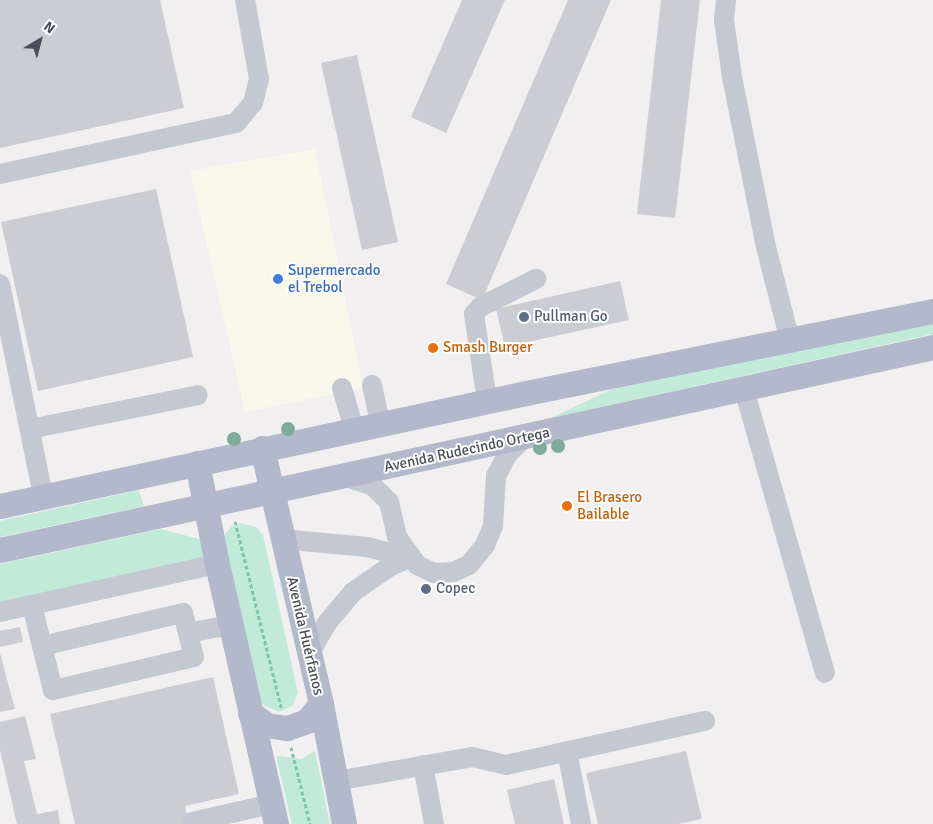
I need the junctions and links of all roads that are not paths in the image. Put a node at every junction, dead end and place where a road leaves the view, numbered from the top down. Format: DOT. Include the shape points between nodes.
graph roads {
  1 [pos="245,0"];
  2 [pos="726,0"];
  3 [pos="0,174"];
  4 [pos="536,279"];
  5 [pos="0,284"];
  6 [pos="933,311"];
  7 [pos="786,343"];
  8 [pos="933,347"];
  9 [pos="372,385"];
  10 [pos="342,388"];
  11 [pos="744,389"];
  12 [pos="198,395"];
  13 [pos="487,401"];
  14 [pos="380,424"];
  15 [pos="30,429"];
  16 [pos="354,429"];
  17 [pos="524,438"];
  18 [pos="262,448"];
  19 [pos="197,463"];
  20 [pos="346,477"];
  21 [pos="270,493"];
  22 [pos="43,496"];
  23 [pos="0,506"];
  24 [pos="206,507"];
  25 [pos="282,539"];
  26 [pos="0,550"];
  27 [pos="409,558"];
  28 [pos="217,564"];
  29 [pos="32,605"];
  30 [pos="0,612"];
  31 [pos="230,625"];
  32 [pos="188,633"];
  33 [pos="42,646"];
  34 [pos="309,654"];
  35 [pos="825,673"];
  36 [pos="321,704"];
  37 [pos="250,713"];
  38 [pos="705,721"];
  39 [pos="567,751"];
  40 [pos="423,765"];
  41 [pos="336,781"];
  42 [pos="274,814"];
  43 [pos="192,822"];
  44 [pos="344,824"];
  45 [pos="434,824"];
  46 [pos="580,824"];
  1 -- 3 [label="street" via="259,79 253,104 236,124"];
  2 -- 7 [label="street" via="724,20 739,114 787,329"];
  4 -- 13 [label="street" via="480,307 474,314"];
  5 -- 15 [label="street"];
  6 -- 7 [label="main road"];
  7 -- 13 [label="main road"];
  8 -- 11 [label="main road, Avenida Rudecindo Ortega"];
  9 -- 14 [label="street"];
  10 -- 16 [label="street"];
  11 -- 17 [label="main road, Avenida Rudecindo Ortega"];
  11 -- 35 [label="street"];
  12 -- 15 [label="street"];
  13 -- 14 [label="main road"];
  14 -- 16 [label="main road"];
  15 -- 22 [label="street"];
  16 -- 18 [label="main road"];
  17 -- 20 [label="main road, Avenida Rudecindo Ortega"];
  17 -- 27 [label="street" via="500,465 494,487 493,526 475,559 462,569 434,574"];
  18 -- 19 [label="main road"];
  18 -- 21 [label="main road, Avenida Huérfanos"];
  19 -- 22 [label="main road"];
  19 -- 24 [label="main road"];
  20 -- 21 [label="main road, Avenida Rudecindo Ortega"];
  20 -- 27 [label="street" via="372,486 389,502 394,512 397,537"];
  21 -- 24 [label="main road, Avenida Rudecindo Ortega"];
  21 -- 25 [label="main road, Avenida Huérfanos"];
  22 -- 23 [label="main road"];
  24 -- 26 [label="main road, Avenida Rudecindo Ortega"];
  24 -- 28 [label="main road"];
  25 -- 27 [label="street" via="367,547"];
  25 -- 34 [label="main road, Avenida Huérfanos"];
  27 -- 34 [label="street" via="383,570 353,592 327,622"];
  28 -- 29 [label="street"];
  28 -- 31 [label="main road"];
  29 -- 30 [label="street"];
  29 -- 33 [label="street"];
  31 -- 32 [label="street"];
  31 -- 37 [label="main road"];
  32 -- 33 [label="street" via="184,613"];
  32 -- 33 [label="street" via="194,657 53,690"];
  34 -- 36 [label="main road, Avenida Huérfanos"];
  36 -- 37 [label="main road" via="307,721 287,728 267,725"];
  36 -- 41 [label="main road, Avenida Huérfanos"];
  37 -- 42 [label="main road"];
  38 -- 39 [label="street"];
  39 -- 40 [label="street" via="506,765 472,757"];
  39 -- 46 [label="street"];
  40 -- 41 [label="street"];
  40 -- 45 [label="street"];
  41 -- 44 [label="main road, Avenida Huérfanos"];
  42 -- 43 [label="street"];
}
